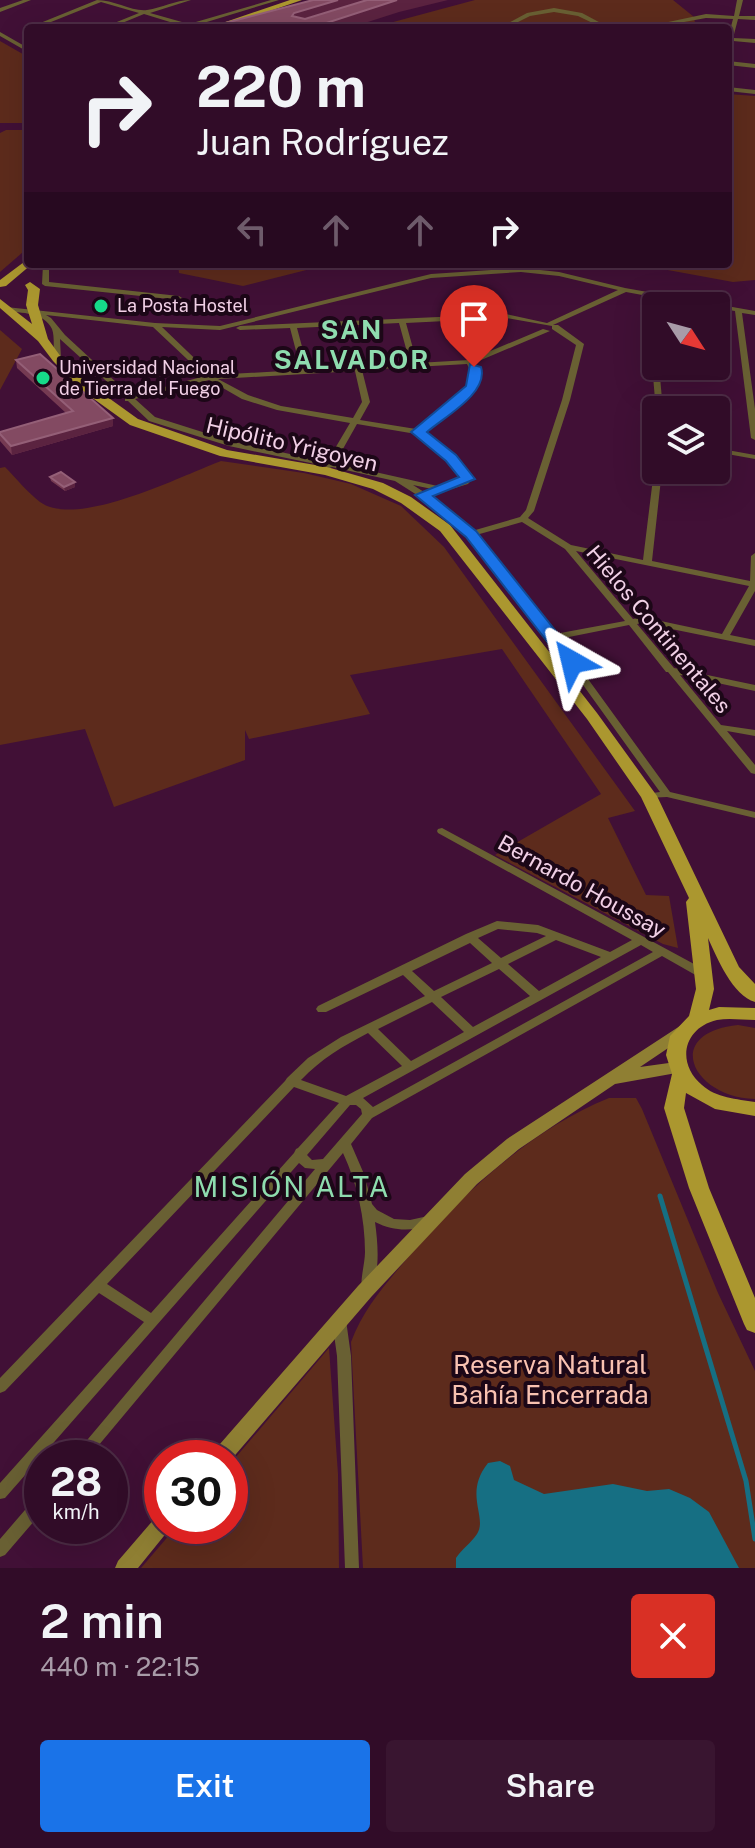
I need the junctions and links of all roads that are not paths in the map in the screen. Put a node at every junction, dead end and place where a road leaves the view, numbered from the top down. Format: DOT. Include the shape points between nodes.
graph roads {
  1 [pos="28,0"];
  2 [pos="101,0"];
  3 [pos="188,0"];
  4 [pos="276,0"];
  5 [pos="740,0"];
  6 [pos="297,2"];
  7 [pos="0,10"];
  8 [pos="143,13"];
  9 [pos="736,16"];
  10 [pos="755,18"];
  11 [pos="238,22"];
  12 [pos="42,24"];
  13 [pos="115,24"];
  14 [pos="175,24"];
  15 [pos="194,24"];
  16 [pos="225,24"];
  17 [pos="232,24"];
  18 [pos="245,24"];
  19 [pos="509,24"];
  20 [pos="600,24"];
  21 [pos="664,24"];
  22 [pos="24,32"];
  23 [pos="0,34"];
  24 [pos="732,34"];
  25 [pos="9,38"];
  26 [pos="732,39"];
  27 [pos="755,41"];
  28 [pos="24,47"];
  29 [pos="732,63"];
  30 [pos="755,66"];
  31 [pos="732,89"];
  32 [pos="755,92"];
  33 [pos="24,265"];
  34 [pos="38,268"];
  35 [pos="44,268"];
  36 [pos="510,268"];
  37 [pos="526,268"];
  38 [pos="1,284"];
  39 [pos="35,288"];
  40 [pos="625,290"];
  41 [pos="642,294"];
  42 [pos="179,298"];
  43 [pos="2,304"];
  44 [pos="730,309"];
  45 [pos="738,310"];
  46 [pos="34,311"];
  47 [pos="755,313"];
  48 [pos="63,314"];
  49 [pos="48,320"];
  50 [pos="402,321"];
  51 [pos="155,325"];
  52 [pos="293,326"];
  53 [pos="548,327"];
  54 [pos="220,328"];
  55 [pos="56,332"];
  56 [pos="42,339"];
  57 [pos="57,359"];
  58 [pos="470,362"];
  59 [pos="414,364"];
  60 [pos="358,367"];
  61 [pos="305,370"];
  62 [pos="210,377"];
  63 [pos="128,399"];
  64 [pos="356,421"];
  65 [pos="418,432"];
  66 [pos="755,438"];
  67 [pos="730,453"];
  68 [pos="755,457"];
  69 [pos="329,467"];
  70 [pos="398,479"];
  71 [pos="656,484"];
  72 [pos="443,490"];
  73 [pos="423,495"];
  74 [pos="406,500"];
  75 [pos="523,519"];
  76 [pos="471,534"];
  77 [pos="568,547"];
  78 [pos="755,556"];
  79 [pos="647,564"];
  80 [pos="755,585"];
  81 [pos="629,621"];
  82 [pos="725,636"];
  83 [pos="553,637"];
  84 [pos="755,643"];
  85 [pos="669,670"];
  86 [pos="755,688"];
  87 [pos="717,727"];
  88 [pos="755,733"];
  89 [pos="755,771"];
  90 [pos="658,795"];
  91 [pos="755,815"];
  92 [pos="442,831"];
  93 [pos="695,896"];
  94 [pos="555,936"];
  95 [pos="470,937"];
  96 [pos="639,941"];
  97 [pos="661,952"];
  98 [pos="611,957"];
  99 [pos="500,963"];
  100 [pos="403,969"];
  101 [pos="704,975"];
  102 [pos="537,996"];
  103 [pos="755,996"];
  104 [pos="433,997"];
  105 [pos="322,1009"];
  106 [pos="755,1014"];
  107 [pos="690,1024"];
  108 [pos="370,1028"];
  109 [pos="470,1031"];
  110 [pos="408,1065"];
  111 [pos="678,1072"];
  112 [pos="291,1081"];
  113 [pos="595,1089"];
  114 [pos="347,1101"];
  115 [pos="755,1109"];
  116 [pos="368,1115"];
  117 [pos="344,1143"];
  118 [pos="300,1152"];
  119 [pos="325,1164"];
  120 [pos="366,1206"];
  121 [pos="428,1221"];
  122 [pos="97,1285"];
  123 [pos="365,1291"];
  124 [pos="152,1320"];
  125 [pos="339,1320"];
  126 [pos="755,1324"];
  127 [pos="0,1387"];
  128 [pos="94,1440"];
  129 [pos="236,1440"];
  130 [pos="0,1493"];
  131 [pos="24,1522"];
  132 [pos="146,1544"];
  133 [pos="0,1550"];
  134 [pos="125,1568"];
  135 [pos="352,1568"];
  1 -- 7 [label="street"];
  2 -- 8 [label="street"];
  2 -- 12 [label="street"];
  3 -- 8 [label="street"];
  4 -- 6 [label="street"];
  4 -- 15 [label="street"];
  5 -- 9 [label="street"];
  6 -- 11 [label="main road"];
  6 -- 16 [label="main road"];
  8 -- 13 [label="street"];
  8 -- 14 [label="street"];
  9 -- 10 [label="street"];
  9 -- 21 [label="street"];
  9 -- 24 [label="street"];
  11 -- 17 [label="main road"];
  11 -- 18 [label="street"];
  19 -- 20 [label="street" via="554,8 575,11"];
  22 -- 25 [label="street"];
  23 -- 25 [label="street"];
  25 -- 28 [label="street"];
  26 -- 27 [label="street"];
  29 -- 30 [label="street"];
  31 -- 32 [label="street"];
  33 -- 38 [label="main road"];
  34 -- 39 [label="main road, Hipólito Yrigoyen"];
  35 -- 39 [label="street"];
  36 -- 54 [label="street" via="431,276"];
  37 -- 40 [label="street"];
  38 -- 39 [label="main road"];
  39 -- 42 [label="street"];
  39 -- 43 [label="main road" via="21,300"];
  39 -- 46 [label="main road, Hipólito Yrigoyen"];
  40 -- 41 [label="street"];
  40 -- 53 [label="street"];
  43 -- 46 [label="street"];
  43 -- 56 [label="main road, Hipólito Yrigoyen"];
  44 -- 45 [label="street"];
  45 -- 47 [label="street"];
  45 -- 66 [label="street"];
  46 -- 48 [label="street"];
  46 -- 49 [label="street"];
  46 -- 56 [label="main road, Hipólito Yrigoyen"];
  48 -- 49 [label="street"];
  48 -- 51 [label="street"];
  49 -- 55 [label="street"];
  50 -- 52 [label="street"];
  50 -- 53 [label="street" via="506,316"];
  50 -- 59 [label="street"];
  51 -- 54 [label="street"];
  51 -- 62 [label="street"];
  52 -- 54 [label="street"];
  52 -- 61 [label="street"];
  53 -- 58 [label="street"];
  53 -- 75 [label="street" via="580,344 530,511"];
  55 -- 57 [label="street"];
  55 -- 63 [label="street"];
  56 -- 57 [label="main road, Hipólito Yrigoyen"];
  57 -- 69 [label="main road, Hipólito Yrigoyen" via="117,411 156,431 224,453"];
  58 -- 59 [label="street"];
  58 -- 65 [label="street" via="476,374 472,387"];
  59 -- 60 [label="street"];
  60 -- 61 [label="street"];
  60 -- 64 [label="street" via="366,402"];
  61 -- 62 [label="street"];
  62 -- 63 [label="street"];
  62 -- 64 [label="street" via="261,403"];
  63 -- 69 [label="street" via="152,419 203,437"];
  64 -- 65 [label="street"];
  64 -- 69 [label="street"];
  65 -- 72 [label="street" via="467,475 465,482"];
  67 -- 68 [label="street"];
  69 -- 70 [label="street"];
  69 -- 74 [label="main road, Hipólito Yrigoyen"];
  70 -- 72 [label="street"];
  70 -- 73 [label="street"];
  71 -- 79 [label="street"];
  72 -- 73 [label="street"];
  73 -- 74 [label="street"];
  73 -- 76 [label="street"];
  74 -- 90 [label="main road, Hipólito Yrigoyen" via="455,538"];
  75 -- 76 [label="street"];
  75 -- 77 [label="street"];
  76 -- 83 [label="street"];
  77 -- 79 [label="street"];
  77 -- 81 [label="street, Hielos Continentales"];
  78 -- 80 [label="street"];
  79 -- 80 [label="street"];
  80 -- 82 [label="street"];
  81 -- 82 [label="street"];
  81 -- 83 [label="street"];
  81 -- 85 [label="street, Hielos Continentales"];
  82 -- 84 [label="street"];
  83 -- 90 [label="street"];
  85 -- 86 [label="street"];
  85 -- 87 [label="street, Hielos Continentales"];
  87 -- 88 [label="street"];
  87 -- 89 [label="street, Hielos Continentales"];
  90 -- 91 [label="street"];
  90 -- 93 [label="main road, Hipólito Yrigoyen"];
  92 -- 96 [label="street, Bernardo Houssay"];
  93 -- 101 [label="main road"];
  93 -- 103 [label="main road" via="732,970"];
  94 -- 95 [label="street" via="511,924"];
  94 -- 98 [label="street"];
  94 -- 99 [label="street"];
  95 -- 99 [label="street"];
  95 -- 100 [label="street"];
  96 -- 97 [label="street, Bernardo Houssay"];
  96 -- 98 [label="street"];
  97 -- 101 [label="street, Bernardo Houssay"];
  97 -- 116 [label="street"];
  98 -- 102 [label="street"];
  99 -- 102 [label="street"];
  99 -- 104 [label="street"];
  100 -- 104 [label="street"];
  100 -- 105 [label="street"];
  101 -- 107 [label="main road" via="704,1002"];
  102 -- 109 [label="street"];
  104 -- 108 [label="street"];
  104 -- 109 [label="street"];
  106 -- 107 [label="main road" via="724,1012"];
  107 -- 111 [label="main road" via="676,1041"];
  107 -- 113 [label="street"];
  108 -- 110 [label="street"];
  108 -- 112 [label="street" via="327,1051"];
  109 -- 110 [label="street"];
  110 -- 114 [label="street"];
  111 -- 113 [label="street" via="638,1073"];
  111 -- 115 [label="main road" via="706,1098"];
  111 -- 126 [label="main road" via="674,1108 699,1188"];
  112 -- 114 [label="street"];
  112 -- 122 [label="street"];
  113 -- 121 [label="street" via="491,1161"];
  114 -- 116 [label="street" via="364,1104"];
  114 -- 118 [label="street"];
  116 -- 117 [label="street"];
  117 -- 119 [label="street"];
  117 -- 120 [label="street" via="359,1173"];
  118 -- 119 [label="street" via="309,1165"];
  118 -- 124 [label="street"];
  119 -- 128 [label="street"];
  120 -- 121 [label="street" via="387,1224"];
  120 -- 123 [label="street" via="371,1263"];
  121 -- 123 [label="street"];
  122 -- 124 [label="street"];
  122 -- 127 [label="street"];
  123 -- 125 [label="street"];
  124 -- 130 [label="street"];
  125 -- 129 [label="street"];
  125 -- 135 [label="street"];
  131 -- 133 [label="street"];
  132 -- 134 [label="street"];
}
